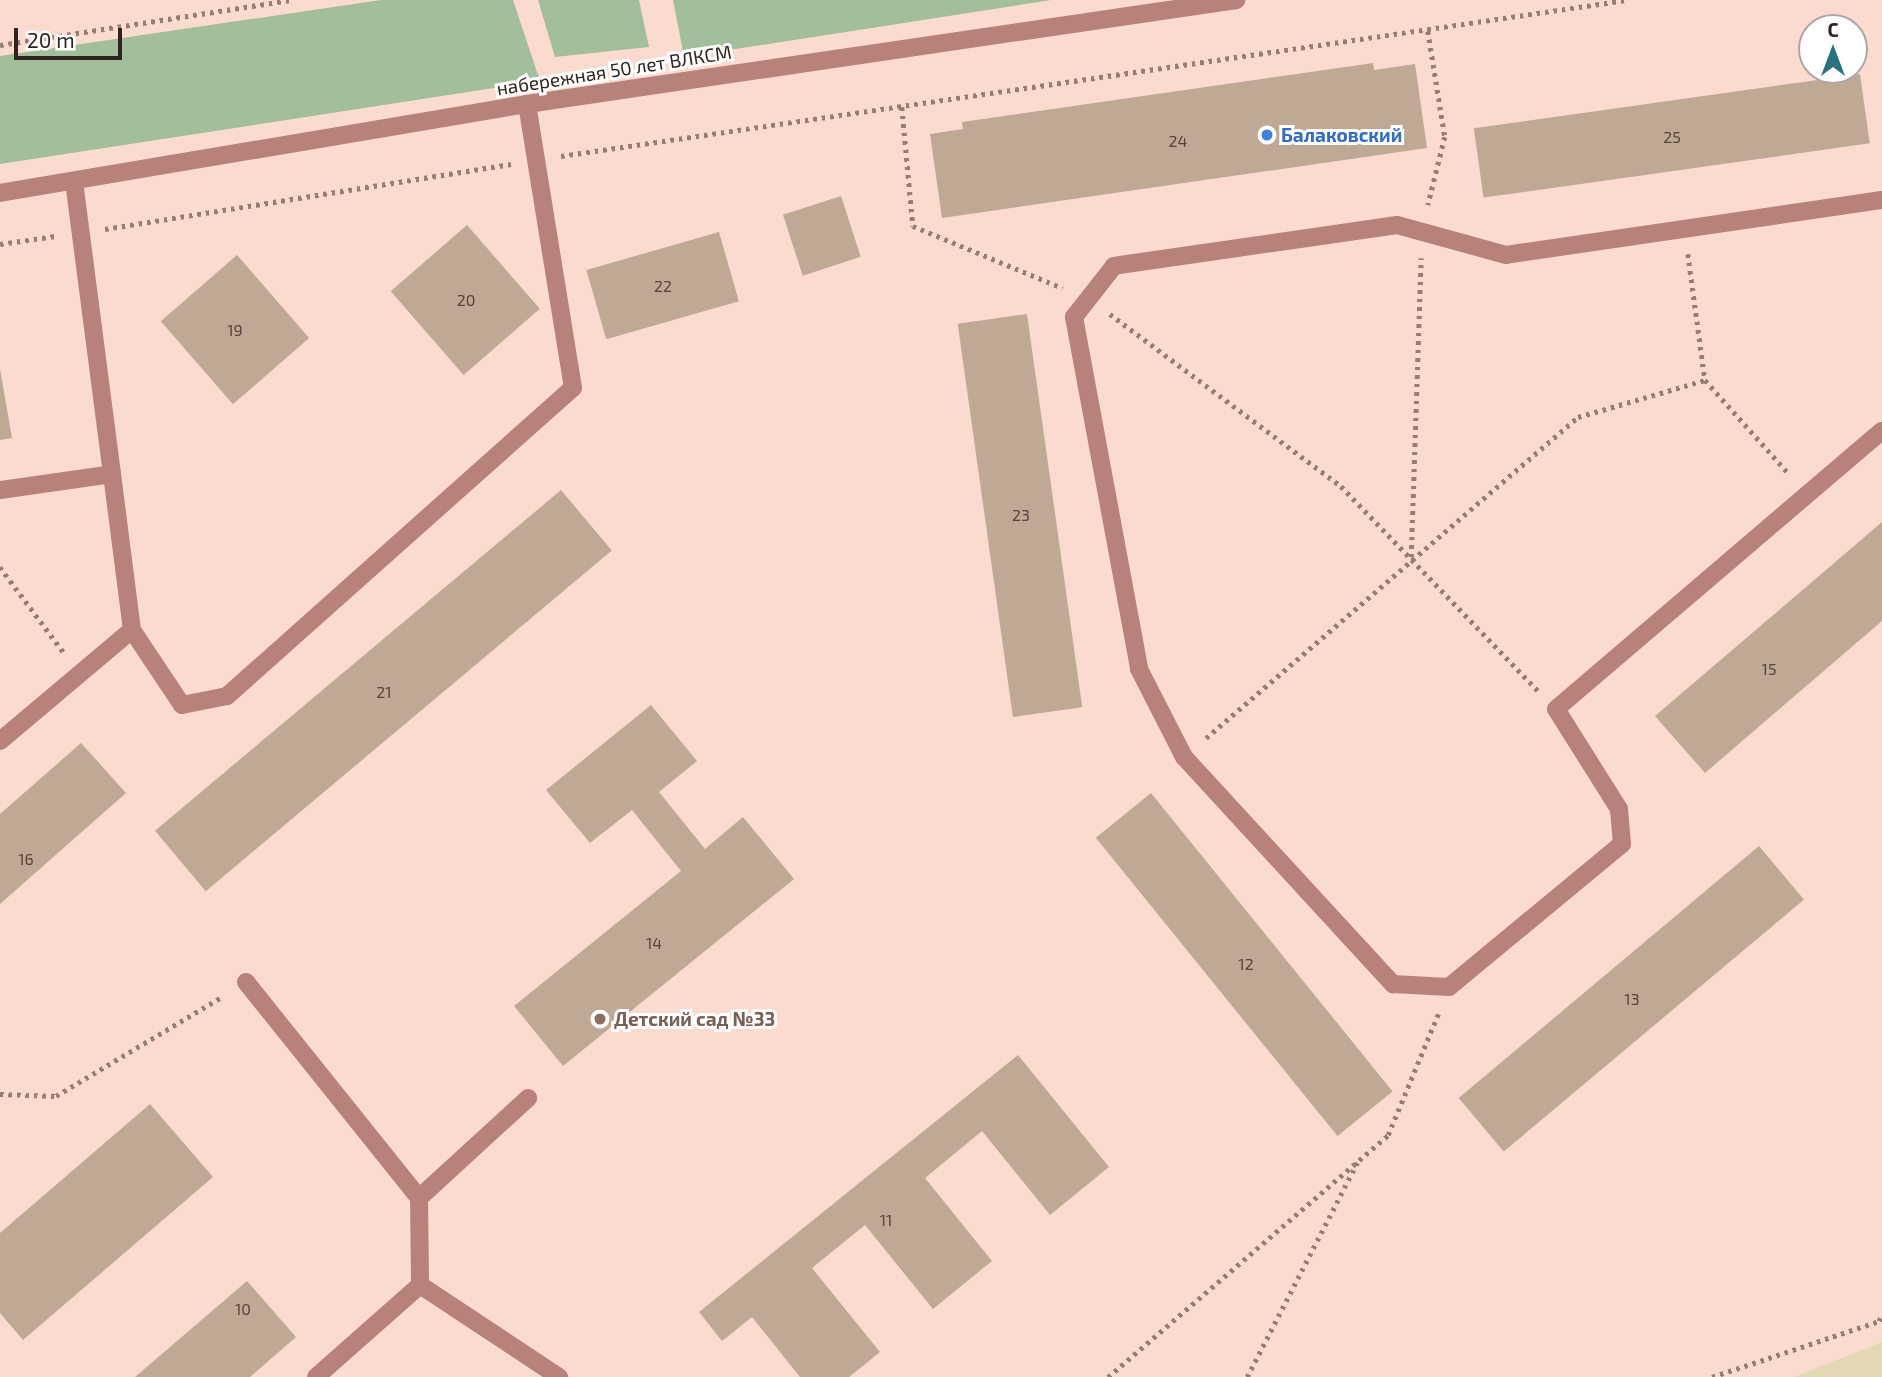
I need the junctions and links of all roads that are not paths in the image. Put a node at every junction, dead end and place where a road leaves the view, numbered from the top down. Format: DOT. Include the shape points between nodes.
graph roads {
  1 [pos="1236,0"];
  2 [pos="527,104"];
  3 [pos="74,181"];
  4 [pos="0,192"];
  5 [pos="1882,200"];
  6 [pos="1882,431"];
  7 [pos="112,474"];
  8 [pos="0,490"];
  9 [pos="132,630"];
  10 [pos="0,741"];
  11 [pos="246,982"];
  12 [pos="528,1098"];
  13 [pos="419,1198"];
  14 [pos="421,1285"];
  15 [pos="316,1377"];
  16 [pos="559,1377"];
  1 -- 2 [label="street, набережная 50 лет ВЛКСМ"];
  2 -- 3 [label="street, набережная 50 лет ВЛКСМ"];
  2 -- 9 [label="street" via="573,388 227,696 182,705"];
  3 -- 4 [label="street, набережная 50 лет ВЛКСМ"];
  3 -- 7 [label="street"];
  5 -- 6 [label="street" via="1506,255 1397,225 1114,266 1074,317 1139,669 1184,757 1393,984 1449,987 1622,844 1619,809 1556,709"];
  7 -- 8 [label="street"];
  7 -- 9 [label="street"];
  9 -- 10 [label="street"];
  11 -- 13 [label="street"];
  12 -- 13 [label="street"];
  13 -- 14 [label="street"];
  14 -- 15 [label="street"];
  14 -- 16 [label="street"];
}
